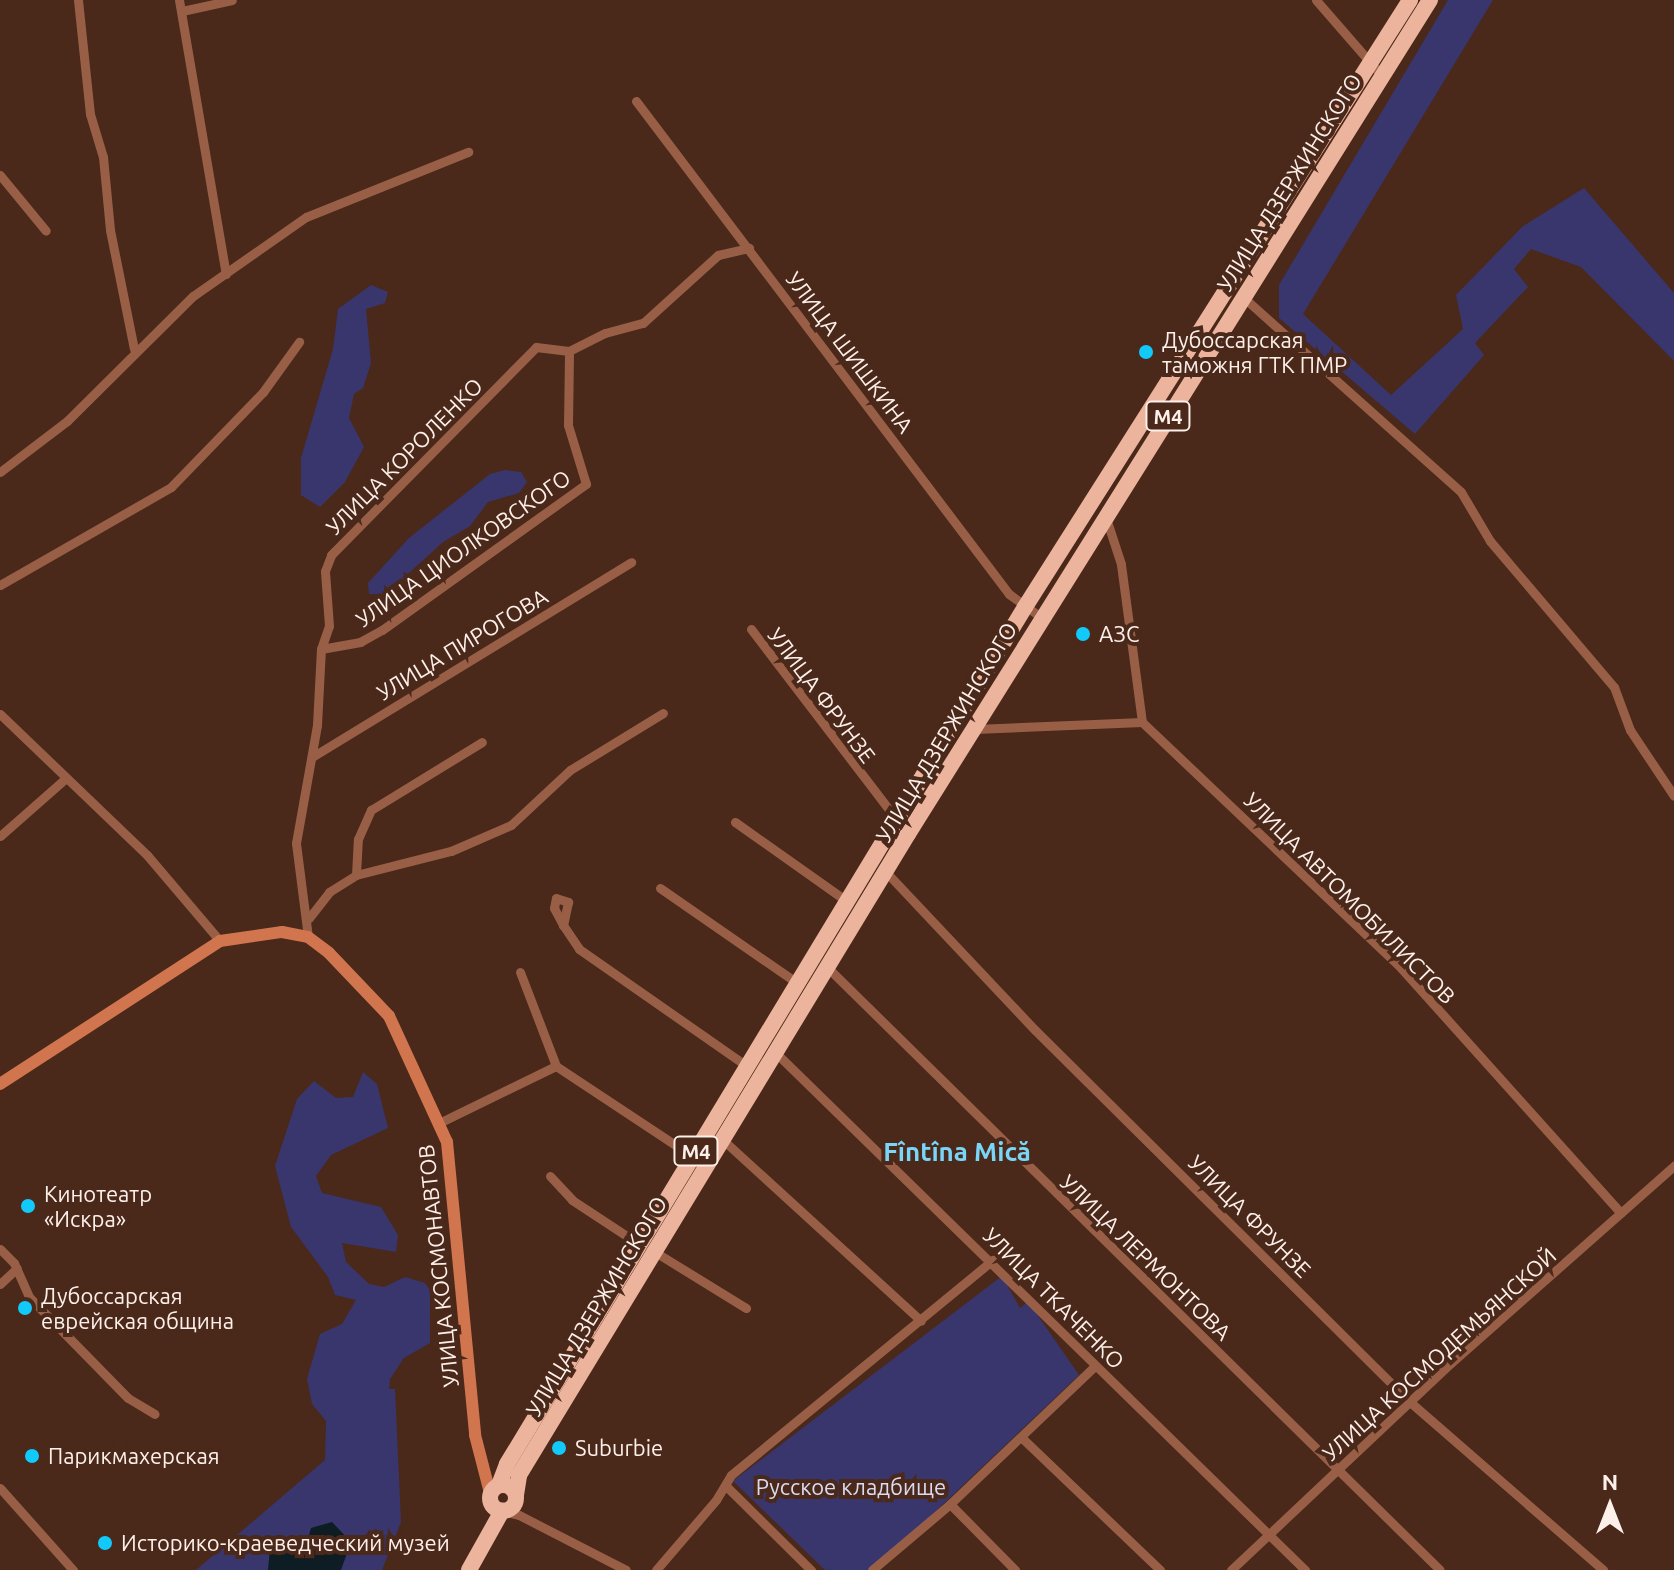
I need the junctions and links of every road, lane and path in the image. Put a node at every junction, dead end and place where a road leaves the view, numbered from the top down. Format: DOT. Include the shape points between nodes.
graph roads {
  1 [pos="78,0"];
  2 [pos="179,0"];
  3 [pos="232,0"];
  4 [pos="1316,0"];
  5 [pos="1410,0"];
  6 [pos="1430,0"];
  7 [pos="182,11"];
  8 [pos="1376,70"];
  9 [pos="636,101"];
  10 [pos="468,152"];
  11 [pos="0,175"];
  12 [pos="46,231"];
  13 [pos="749,248"];
  14 [pos="226,274"];
  15 [pos="1243,297"];
  16 [pos="299,342"];
  17 [pos="134,349"];
  18 [pos="569,351"];
  19 [pos="0,472"];
  20 [pos="1106,518"];
  21 [pos="631,562"];
  22 [pos="0,585"];
  23 [pos="1025,607"];
  24 [pos="1041,617"];
  25 [pos="751,629"];
  26 [pos="321,649"];
  27 [pos="663,713"];
  28 [pos="0,714"];
  29 [pos="1142,722"];
  30 [pos="975,729"];
  31 [pos="482,742"];
  32 [pos="312,757"];
  33 [pos="66,778"];
  34 [pos="1674,796"];
  35 [pos="896,819"];
  36 [pos="735,822"];
  37 [pos="908,834"];
  38 [pos="0,836"];
  39 [pos="886,872"];
  40 [pos="356,875"];
  41 [pos="660,888"];
  42 [pos="848,902"];
  43 [pos="309,918"];
  44 [pos="563,925"];
  45 [pos="308,937"];
  46 [pos="220,941"];
  47 [pos="828,968"];
  48 [pos="520,972"];
  49 [pos="797,983"];
  50 [pos="776,1053"];
  51 [pos="556,1066"];
  52 [pos="748,1067"];
  53 [pos="0,1084"];
  54 [pos="441,1122"];
  55 [pos="723,1140"];
  56 [pos="692,1156"];
  57 [pos="1674,1166"];
  58 [pos="550,1176"];
  59 [pos="1621,1213"];
  60 [pos="639,1244"];
  61 [pos="0,1249"];
  62 [pos="655,1252"];
  63 [pos="993,1260"];
  64 [pos="17,1268"];
  65 [pos="0,1284"];
  66 [pos="746,1308"];
  67 [pos="921,1321"];
  68 [pos="1095,1366"];
  69 [pos="1410,1402"];
  70 [pos="155,1414"];
  71 [pos="1022,1438"];
  72 [pos="1340,1468"];
  73 [pos="726,1486"];
  74 [pos="0,1488"];
  75 [pos="505,1501"];
  76 [pos="950,1504"];
  77 [pos="1271,1536"];
  78 [pos="73,1570"];
  79 [pos="469,1570"];
  80 [pos="626,1570"];
  81 [pos="656,1570"];
  82 [pos="811,1570"];
  83 [pos="872,1570"];
  84 [pos="1015,1570"];
  85 [pos="1160,1570"];
  86 [pos="1231,1570"];
  87 [pos="1305,1570"];
  88 [pos="1440,1570"];
  89 [pos="1603,1570"];
  1 -- 17 [label="street" via="90,114 103,157 110,230"];
  2 -- 7 [label="street"];
  3 -- 7 [label="street"];
  4 -- 8 [label="street"];
  5 -- 8 [label="highway, УЛИЦА ДЗЕРЖИНСКОГО / M4"];
  6 -- 8 [label="highway, УЛИЦА ДЗЕРЖИНСКОГО / M4"];
  7 -- 14 [label="street"];
  8 -- 15 [label="highway, УЛИЦА ДЗЕРЖИНСКОГО / M4"];
  8 -- 23 [label="highway, УЛИЦА ДЗЕРЖИНСКОГО / M4"];
  9 -- 13 [label="street, УЛИЦА ШИШКИНА"];
  10 -- 14 [label="street" via="306,217"];
  11 -- 12 [label="street"];
  13 -- 18 [label="street" via="718,255 643,323 605,333"];
  13 -- 23 [label="street, УЛИЦА ШИШКИНА" via="1009,594"];
  14 -- 17 [label="street"];
  15 -- 20 [label="highway, УЛИЦА ДЗЕРЖИНСКОГО / M4"];
  15 -- 34 [label="street" via="1461,492 1490,541 1614,687 1630,730"];
  16 -- 22 [label="street" via="263,392 171,487"];
  17 -- 19 [label="street" via="67,421"];
  18 -- 26 [label="street, УЛИЦА КОРОЛЕНКО" via="536,347 331,555 325,571 329,626"];
  18 -- 26 [label="street, УЛИЦА ЦИОЛКОВСКОГО" via="568,425 586,484 382,630 360,642"];
  20 -- 24 [label="highway, УЛИЦА ДЗЕРЖИНСКОГО / M4"];
  20 -- 29 [label="street" via="1121,564"];
  21 -- 32 [label="street, УЛИЦА ПИРОГОВА"];
  23 -- 24 [label="street, УЛИЦА ШИШКИНА"];
  23 -- 35 [label="highway, УЛИЦА ДЗЕРЖИНСКОГО / M4"];
  24 -- 30 [label="highway, УЛИЦА ДЗЕРЖИНСКОГО / M4"];
  25 -- 35 [label="street, УЛИЦА ФРУНЗЕ"];
  26 -- 32 [label="street, УЛИЦА КОРОЛЕНКО"];
  27 -- 40 [label="street" via="570,770 511,825 485,839"];
  28 -- 33 [label="street"];
  29 -- 30 [label="street"];
  29 -- 59 [label="street, УЛИЦА АВТОМОБИЛИСТОВ" via="1401,968"];
  30 -- 37 [label="highway, УЛИЦА ДЗЕРЖИНСКОГО / M4"];
  31 -- 40 [label="street" via="371,810 358,839"];
  32 -- 43 [label="street, УЛИЦА КОРОЛЕНКО" via="296,843"];
  33 -- 38 [label="street"];
  33 -- 46 [label="street" via="147,855"];
  35 -- 37 [label="street, УЛИЦА ФРУНЗЕ"];
  35 -- 42 [label="highway, УЛИЦА ДЗЕРЖИНСКОГО / M4"];
  36 -- 42 [label="street"];
  37 -- 39 [label="highway, УЛИЦА ДЗЕРЖИНСКОГО / M4"];
  39 -- 47 [label="highway, УЛИЦА ДЗЕРЖИНСКОГО / M4"];
  39 -- 69 [label="street, УЛИЦА ФРУНЗЕ" via="1035,1030"];
  40 -- 43 [label="street" via="329,892"];
  41 -- 49 [label="street"];
  42 -- 49 [label="highway, УЛИЦА ДЗЕРЖИНСКОГО / M4"];
  43 -- 45 [label="street, УЛИЦА КОРОЛЕНКО"];
  44 -- 52 [label="street" via="571,941"];
  45 -- 46 [label="street, УЛИЦА КОСМОНАВТОВ" via="282,932"];
  45 -- 54 [label="street, УЛИЦА КОСМОНАВТОВ" via="349,970 389,1016"];
  46 -- 53 [label="street"];
  47 -- 50 [label="highway, УЛИЦА ДЗЕРЖИНСКОГО / M4"];
  47 -- 72 [label="street, УЛИЦА ЛЕРМОНТОВА"];
  48 -- 51 [label="street"];
  49 -- 52 [label="highway, УЛИЦА ДЗЕРЖИНСКОГО / M4"];
  50 -- 55 [label="highway, УЛИЦА ДЗЕРЖИНСКОГО / M4"];
  50 -- 63 [label="street, УЛИЦА ТКАЧЕНКО"];
  51 -- 54 [label="street"];
  51 -- 56 [label="street"];
  52 -- 56 [label="highway, УЛИЦА ДЗЕРЖИНСКОГО / M4"];
  54 -- 75 [label="street, УЛИЦА КОСМОНАВТОВ" via="451,1161 481,1471"];
  55 -- 62 [label="highway, УЛИЦА ДЗЕРЖИНСКОГО / M4"];
  55 -- 67 [label="street"];
  56 -- 60 [label="highway, УЛИЦА ДЗЕРЖИНСКОГО / M4"];
  57 -- 59 [label="street, УЛИЦА КОСМОДЕМЬЯНСКОЙ"];
  58 -- 60 [label="street" via="572,1200"];
  59 -- 69 [label="street, УЛИЦА КОСМОДЕМЬЯНСКОЙ"];
  60 -- 75 [label="highway, УЛИЦА ДЗЕРЖИНСКОГО / M4" via="507,1464"];
  61 -- 64 [label="street"];
  62 -- 66 [label="street"];
  62 -- 75 [label="highway, УЛИЦА ДЗЕРЖИНСКОГО / M4"];
  63 -- 67 [label="street"];
  63 -- 68 [label="street, УЛИЦА ТКАЧЕНКО"];
  64 -- 65 [label="street"];
  64 -- 70 [label="street" via="29,1297 128,1398"];
  67 -- 73 [label="street" via="731,1475"];
  68 -- 71 [label="street"];
  68 -- 77 [label="street, УЛИЦА ТКАЧЕНКО"];
  69 -- 72 [label="street, УЛИЦА КОСМОДЕМЬЯНСКОЙ"];
  69 -- 89 [label="street, УЛИЦА ФРУНЗЕ"];
  71 -- 76 [label="street"];
  71 -- 85 [label="street"];
  72 -- 77 [label="street, УЛИЦА КОСМОДЕМЬЯНСКОЙ"];
  72 -- 88 [label="street, УЛИЦА ЛЕРМОНТОВА"];
  73 -- 81 [label="street"];
  73 -- 82 [label="street"];
  74 -- 78 [label="street"];
  75 -- 79 [label="highway, УЛИЦА ДЗЕРЖИНСКОГО / M4"];
  75 -- 80 [label="street"];
  76 -- 83 [label="street"];
  76 -- 84 [label="street"];
  77 -- 86 [label="street, УЛИЦА КОСМОДЕМЬЯНСКОЙ"];
  77 -- 87 [label="street, УЛИЦА ТКАЧЕНКО"];
}
